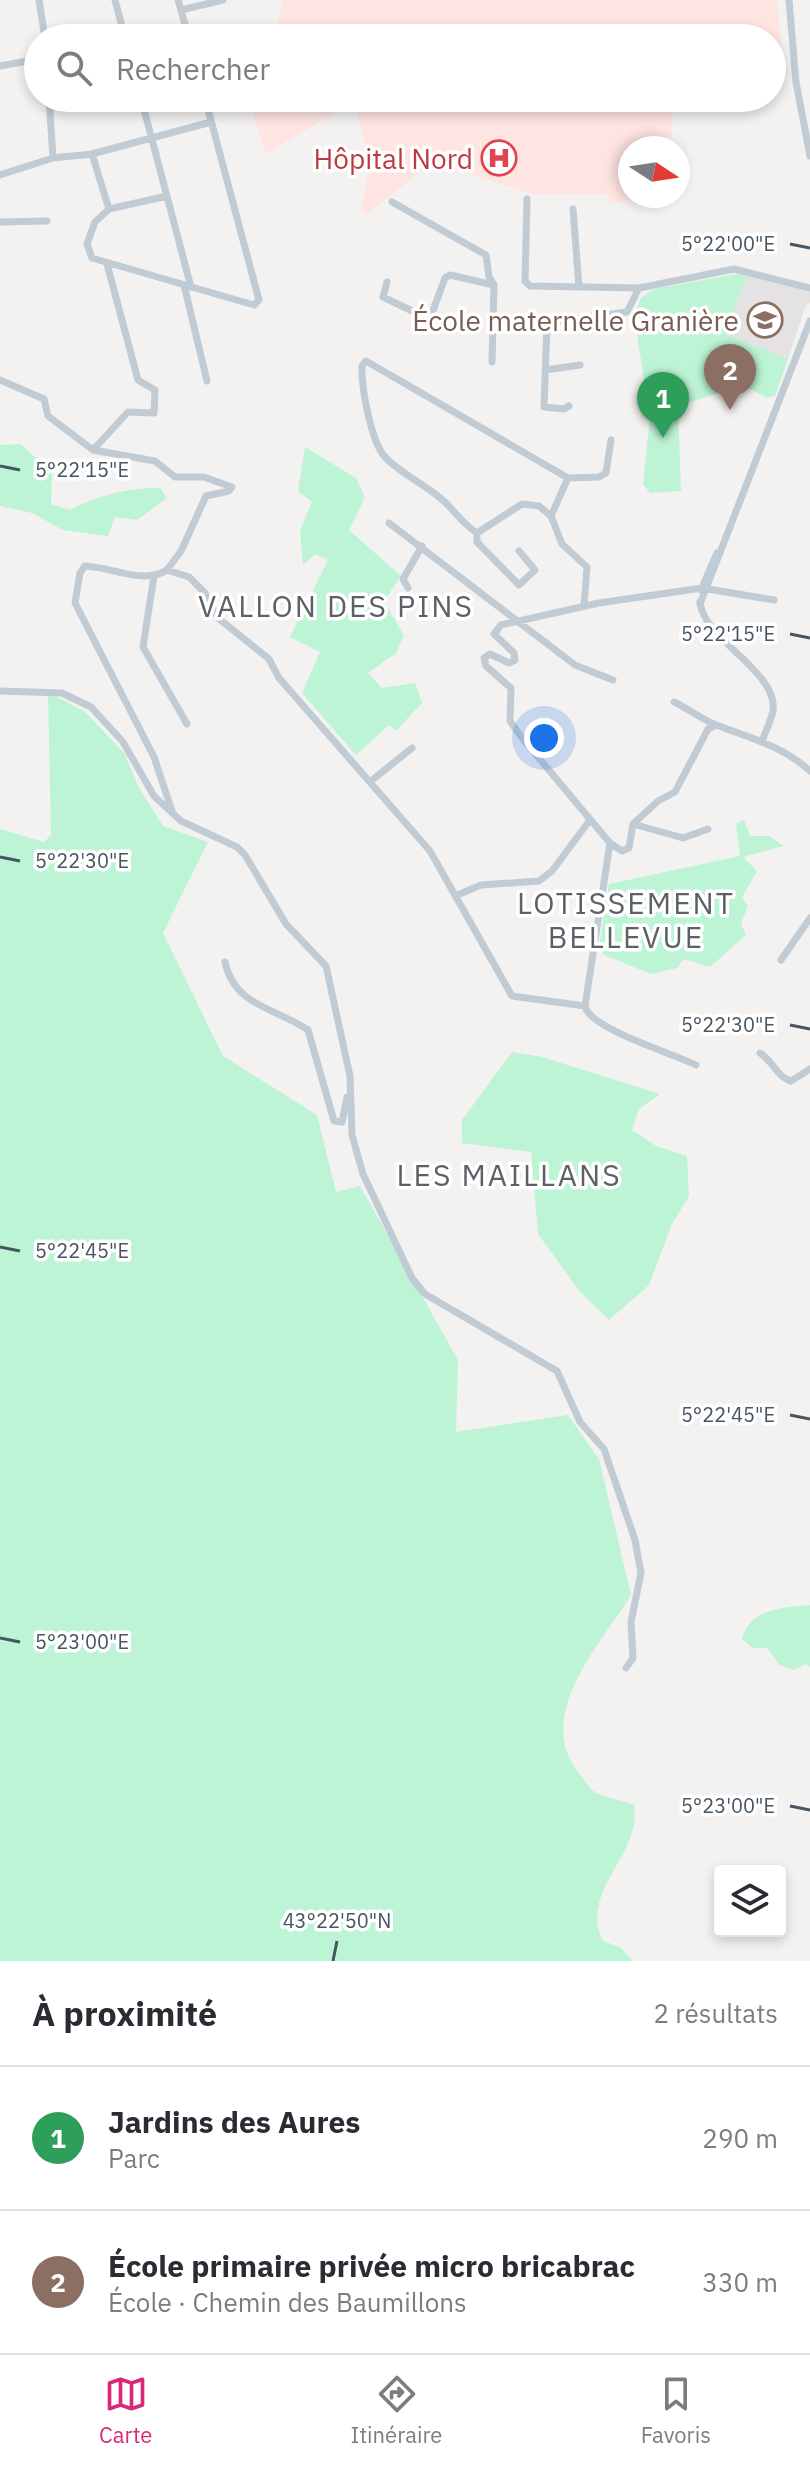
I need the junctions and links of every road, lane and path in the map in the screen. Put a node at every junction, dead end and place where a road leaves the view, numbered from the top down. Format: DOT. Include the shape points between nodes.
graph roads {
  1 [pos="39,0"];
  2 [pos="115,0"];
  3 [pos="178,0"];
  4 [pos="223,0"];
  5 [pos="789,0"];
  6 [pos="181,10"];
  7 [pos="43,24"];
  8 [pos="121,24"];
  9 [pos="185,24"];
  10 [pos="24,62"];
  11 [pos="0,66"];
  12 [pos="50,112"];
  13 [pos="145,112"];
  14 [pos="208,112"];
  15 [pos="211,122"];
  16 [pos="151,137"];
  17 [pos="92,154"];
  18 [pos="810,156"];
  19 [pos="53,158"];
  20 [pos="0,175"];
  21 [pos="167,196"];
  22 [pos="527,199"];
  23 [pos="392,202"];
  24 [pos="109,209"];
  25 [pos="573,209"];
  26 [pos="47,221"];
  27 [pos="0,222"];
  28 [pos="107,264"];
  29 [pos="387,282"];
  30 [pos="494,285"];
  31 [pos="188,286"];
  32 [pos="579,287"];
  33 [pos="639,288"];
  34 [pos="810,288"];
  35 [pos="493,321"];
  36 [pos="810,321"];
  37 [pos="547,323"];
  38 [pos="492,362"];
  39 [pos="580,365"];
  40 [pos="545,370"];
  41 [pos="0,380"];
  42 [pos="207,381"];
  43 [pos="569,406"];
  44 [pos="611,440"];
  45 [pos="93,450"];
  46 [pos="568,478"];
  47 [pos="551,516"];
  48 [pos="389,523"];
  49 [pos="477,533"];
  50 [pos="422,546"];
  51 [pos="519,551"];
  52 [pos="167,570"];
  53 [pos="154,576"];
  54 [pos="408,588"];
  55 [pos="704,588"];
  56 [pos="587,590"];
  57 [pos="774,600"];
  58 [pos="599,603"];
  59 [pos="584,606"];
  60 [pos="516,621"];
  61 [pos="613,680"];
  62 [pos="0,691"];
  63 [pos="674,702"];
  64 [pos="187,724"];
  65 [pos="716,725"];
  66 [pos="762,742"];
  67 [pos="412,748"];
  68 [pos="810,771"];
  69 [pos="371,781"];
  70 [pos="173,814"];
  71 [pos="590,820"];
  72 [pos="633,824"];
  73 [pos="708,829"];
  74 [pos="610,843"];
  75 [pos="455,896"];
  76 [pos="810,918"];
  77 [pos="781,960"];
  78 [pos="225,962"];
  79 [pos="585,1006"];
  80 [pos="760,1053"];
  81 [pos="348,1065"];
  82 [pos="696,1065"];
  83 [pos="810,1069"];
  84 [pos="626,1668"];
  1 -- 7 [label="street"];
  2 -- 8 [label="street"];
  3 -- 6 [label="street"];
  4 -- 6 [label="street"];
  5 -- 18 [label="street" via="796,82"];
  6 -- 9 [label="street"];
  10 -- 11 [label="street"];
  12 -- 19 [label="street"];
  13 -- 16 [label="street"];
  14 -- 15 [label="street"];
  15 -- 16 [label="street"];
  15 -- 31 [label="street" via="259,300 254,305"];
  16 -- 17 [label="street"];
  16 -- 21 [label="street"];
  17 -- 19 [label="street"];
  17 -- 24 [label="street"];
  19 -- 20 [label="street"];
  21 -- 24 [label="street"];
  21 -- 31 [label="street"];
  22 -- 32 [label="street" via="525,281 530,286"];
  23 -- 30 [label="street" via="486,255"];
  24 -- 28 [label="street" via="95,222 87,244 92,258"];
  25 -- 32 [label="street"];
  26 -- 27 [label="street"];
  28 -- 31 [label="street"];
  28 -- 45 [label="street" via="138,380 155,390 154,413 128,412"];
  29 -- 30 [label="street" via="383,297 427,318 450,275"];
  30 -- 35 [label="street"];
  31 -- 42 [label="street"];
  32 -- 33 [label="street"];
  33 -- 34 [label="street" via="734,269"];
  33 -- 37 [label="street" via="627,312"];
  35 -- 37 [label="street"];
  35 -- 38 [label="street"];
  36 -- 55 [label="street"];
  37 -- 40 [label="street"];
  39 -- 40 [label="street"];
  40 -- 43 [label="street" via="544,407"];
  41 -- 45 [label="street" via="44,399 48,416"];
  44 -- 46 [label="street" via="606,473"];
  45 -- 52 [label="street" via="155,461 175,477 204,477 232,487 206,496"];
  46 -- 47 [label="street"];
  46 -- 49 [label="street" via="366,361 364,390 379,448"];
  47 -- 49 [label="street" via="539,506 522,504"];
  47 -- 56 [label="street" via="562,544 587,567"];
  48 -- 50 [label="street"];
  49 -- 51 [label="street" via="477,542 519,585 535,570"];
  50 -- 54 [label="street" via="403,579"];
  50 -- 60 [label="street"];
  52 -- 53 [label="street"];
  52 -- 69 [label="street" via="189,577 218,618 269,659 279,678"];
  53 -- 64 [label="street" via="143,647"];
  53 -- 70 [label="street" via="85,566 75,603 154,757"];
  55 -- 57 [label="street"];
  55 -- 58 [label="street"];
  55 -- 66 [label="street" via="700,604 710,627 749,663 770,696 774,707"];
  56 -- 58 [label="street"];
  56 -- 59 [label="street"];
  58 -- 59 [label="street"];
  59 -- 60 [label="street"];
  60 -- 61 [label="street" via="575,665"];
  60 -- 71 [label="street" via="494,634 514,653 513,663 490,654 483,661 511,688 510,721 516,730"];
  62 -- 70 [label="street" via="62,693 91,707 123,742 154,796"];
  63 -- 65 [label="street"];
  65 -- 66 [label="street"];
  65 -- 72 [label="street" via="708,729 675,792"];
  66 -- 68 [label="street"];
  67 -- 69 [label="street"];
  69 -- 75 [label="street" via="430,851"];
  70 -- 81 [label="street" via="245,855 286,924 326,966"];
  71 -- 74 [label="street"];
  71 -- 75 [label="street" via="539,881 481,885"];
  72 -- 73 [label="street" via="683,838"];
  72 -- 74 [label="street" via="629,848 622,851"];
  74 -- 79 [label="street"];
  75 -- 79 [label="street" via="512,996"];
  76 -- 77 [label="street"];
  78 -- 81 [label="street" via="243,996 308,1030 334,1121 342,1122"];
  79 -- 82 [label="street" via="590,1017"];
  80 -- 83 [label="street" via="791,1081"];
  81 -- 84 [label="street" via="352,1135 363,1174 412,1278 425,1294 557,1371 580,1422 604,1449 641,1573 631,1622 633,1658"];
}
